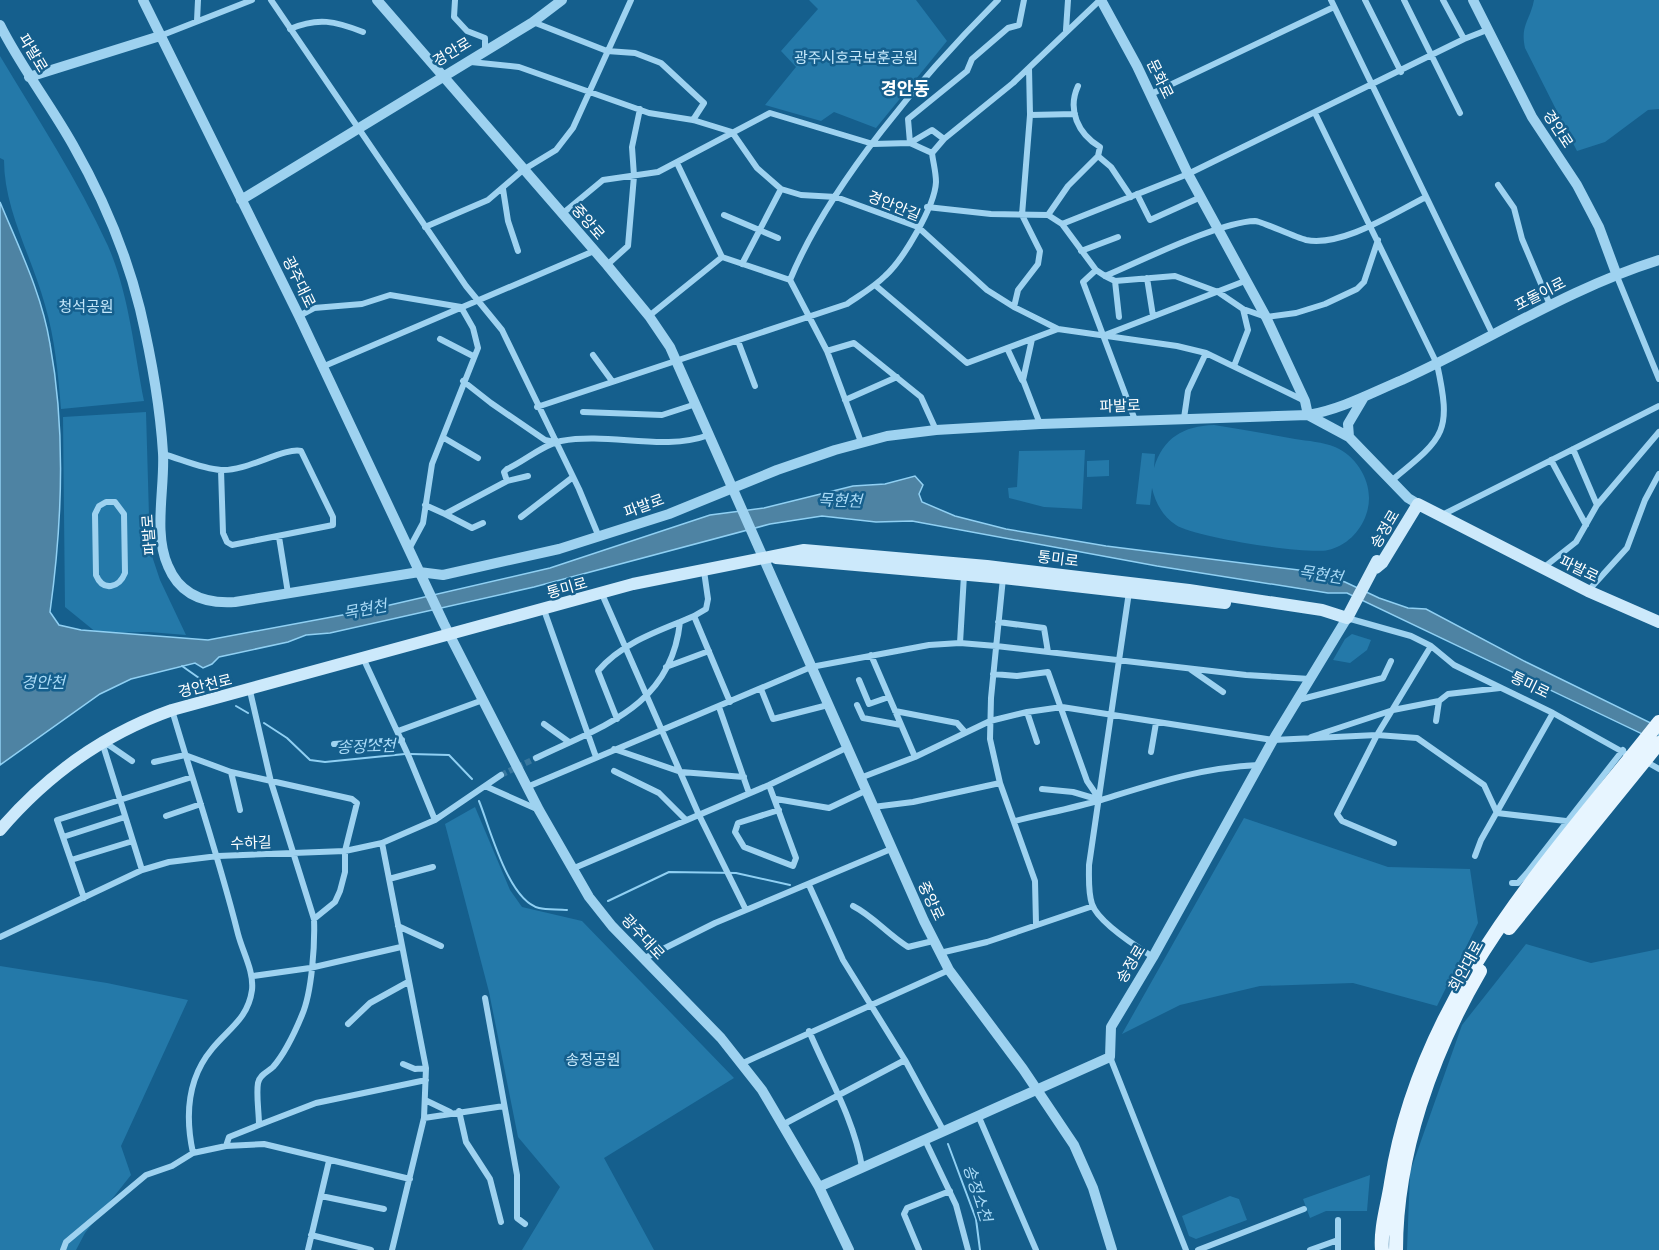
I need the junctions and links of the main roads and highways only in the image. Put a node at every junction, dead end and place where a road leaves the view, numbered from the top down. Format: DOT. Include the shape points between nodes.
graph roads {
  1 [pos="1415,502"];
  2 [pos="760,550"];
  3 [pos="1348,615"];
  4 [pos="1659,622"];
  5 [pos="450,636"];
  6 [pos="1659,722"];
  7 [pos="1642,752"];
  8 [pos="0,830"];
  9 [pos="1382,1250"];
  10 [pos="1396,1250"];
  1 -- 3 [label="main road, 송정로"];
  1 -- 4 [label="main road, 파발로" via="1588,591"];
  2 -- 3 [label="main road, 통미로" via="804,550 987,566 1189,590"];
  2 -- 3 [label="main road, 통미로" via="799,561 964,574"];
  2 -- 5 [label="main road, 통미로" via="704,571 665,576"];
  5 -- 8 [label="main road, 경안천로" via="172,710 137,723 102,741 34,793"];
  6 -- 7 [label="main road"];
  7 -- 9 [label="main road, 회안대로" via="1487,943 1455,998 1430,1047 1405,1115"];
  7 -- 10 [label="main road, 회안대로" via="1496,945 1473,984 1425,1089 1405,1160"];
}
